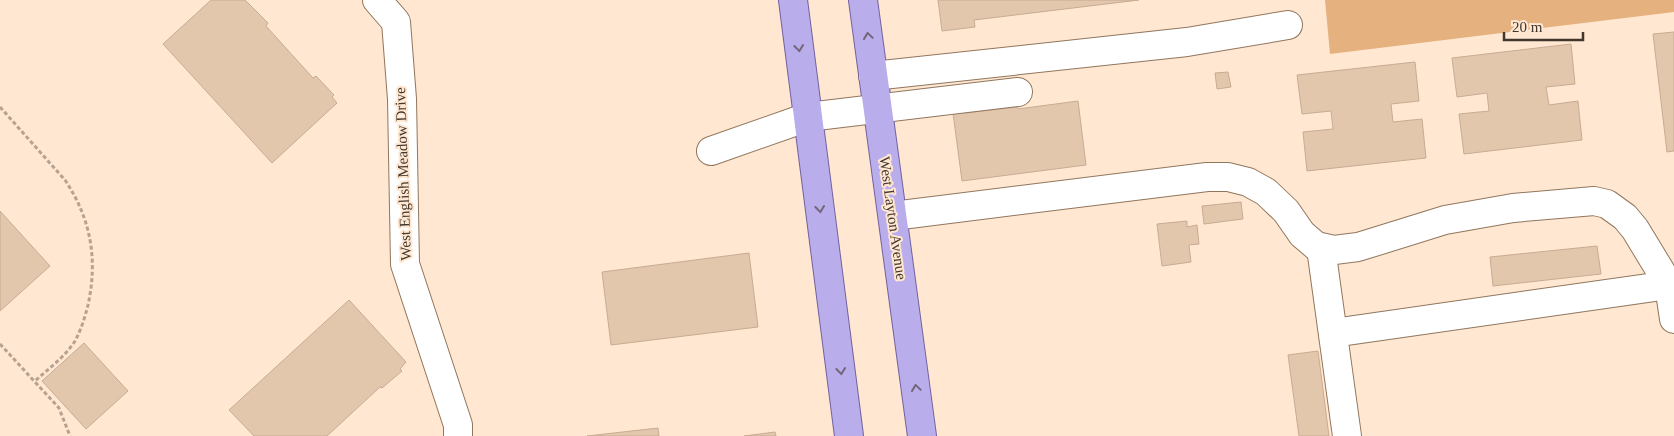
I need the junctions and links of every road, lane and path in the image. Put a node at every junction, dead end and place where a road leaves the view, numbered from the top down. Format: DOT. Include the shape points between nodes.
graph roads {
  1 [pos="377,0"];
  2 [pos="792,0"];
  3 [pos="863,0"];
  4 [pos="1288,25"];
  5 [pos="873,76"];
  6 [pos="1018,92"];
  7 [pos="0,107"];
  8 [pos="878,110"];
  9 [pos="808,117"];
  10 [pos="711,151"];
  11 [pos="893,216"];
  12 [pos="1322,248"];
  13 [pos="1669,285"];
  14 [pos="1674,319"];
  15 [pos="1333,333"];
  16 [pos="0,344"];
  17 [pos="34,381"];
  18 [pos="70,436"];
  19 [pos="458,436"];
  20 [pos="849,436"];
  21 [pos="922,436"];
  22 [pos="1347,436"];
  1 -- 19 [label="lane, West English Meadow Drive" via="396,22 402,99 405,264 458,425"];
  2 -- 9 [label="main road, one-way"];
  5 -- 3 [label="main road, West Layton Avenue, one-way"];
  4 -- 5 [label="lane" via="1187,42"];
  5 -- 8 [label="main road, West Layton Avenue"];
  6 -- 8 [label="lane"];
  7 -- 17 [label="path" via="73,192 86,221 93,260 91,289 76,340"];
  8 -- 9 [label="lane"];
  8 -- 11 [label="main road, West Layton Avenue"];
  9 -- 10 [label="lane"];
  9 -- 20 [label="main road, one-way"];
  11 -- 12 [label="lane" via="1206,177 1228,177 1248,182 1266,192 1302,234"];
  21 -- 11 [label="main road, West Layton Avenue, one-way"];
  12 -- 13 [label="lane" via="1358,247 1445,220 1513,208 1594,200 1625,216"];
  12 -- 15 [label="lane"];
  13 -- 14 [label="lane"];
  13 -- 15 [label="lane"];
  15 -- 22 [label="lane"];
  16 -- 17 [label="path"];
  17 -- 18 [label="path" via="60,408"];
}
